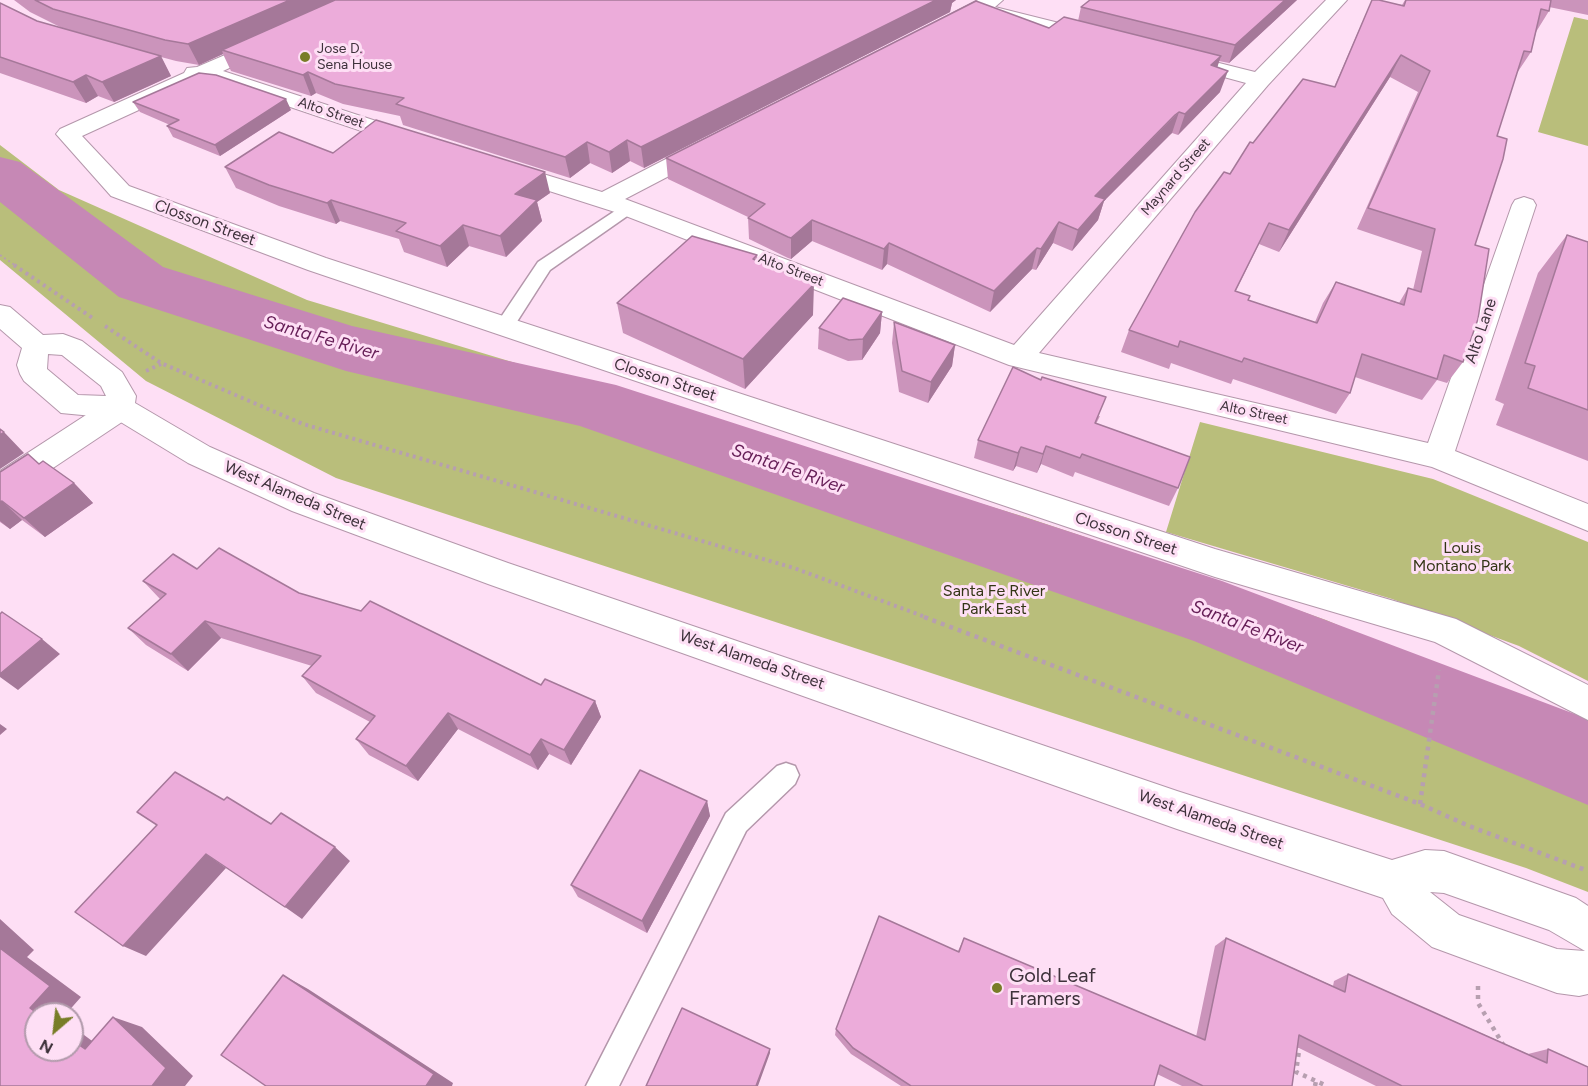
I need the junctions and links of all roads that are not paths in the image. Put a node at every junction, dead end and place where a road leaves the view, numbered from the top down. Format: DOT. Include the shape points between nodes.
graph roads {
  1 [pos="946,0"];
  2 [pos="1337,0"];
  3 [pos="985,4"];
  4 [pos="292,32"];
  5 [pos="924,36"];
  6 [pos="1113,43"];
  7 [pos="1158,54"];
  8 [pos="161,66"];
  9 [pos="199,74"];
  10 [pos="1260,80"];
  11 [pos="726,137"];
  12 [pos="434,147"];
  13 [pos="480,161"];
  14 [pos="616,204"];
  15 [pos="1524,205"];
  16 [pos="0,314"];
  17 [pos="504,326"];
  18 [pos="37,345"];
  19 [pos="1019,358"];
  20 [pos="120,408"];
  21 [pos="1438,457"];
  22 [pos="0,487"];
  23 [pos="1588,518"];
  24 [pos="1588,703"];
  25 [pos="786,775"];
  26 [pos="1397,882"];
  27 [pos="1588,931"];
  28 [pos="1588,972"];
  29 [pos="602,1086"];
  1 -- 3 [label="street"];
  2 -- 10 [label="street, Maynard Street"];
  3 -- 5 [label="street"];
  3 -- 6 [label="street"];
  4 -- 9 [label="street, Closson Street"];
  7 -- 10 [label="street"];
  8 -- 9 [label="street, Alto Street"];
  9 -- 12 [label="street, Alto Street" via="226,78"];
  9 -- 17 [label="street, Closson Street" via="68,134 120,191 317,264"];
  10 -- 19 [label="street, Maynard Street"];
  11 -- 14 [label="street"];
  13 -- 14 [label="street, Alto Street"];
  14 -- 17 [label="lane" via="544,266"];
  14 -- 19 [label="street, Alto Street"];
  15 -- 21 [label="street, Alto Lane"];
  16 -- 18 [label="street"];
  17 -- 24 [label="street, Closson Street" via="1215,563 1444,630"];
  18 -- 20 [label="street" via="63,344 72,348 119,387"];
  18 -- 20 [label="street, West Alameda Street" via="31,365 34,374 71,405"];
  19 -- 21 [label="street, Alto Street"];
  20 -- 22 [label="street"];
  20 -- 26 [label="street, West Alameda Street" via="227,469 343,518 1177,810"];
  21 -- 23 [label="street, Alto Street"];
  25 -- 29 [label="lane" via="736,822"];
  26 -- 27 [label="street" via="1407,874 1425,870 1444,872 1561,913"];
  26 -- 28 [label="street" via="1407,899 1446,932 1557,971"];
}
